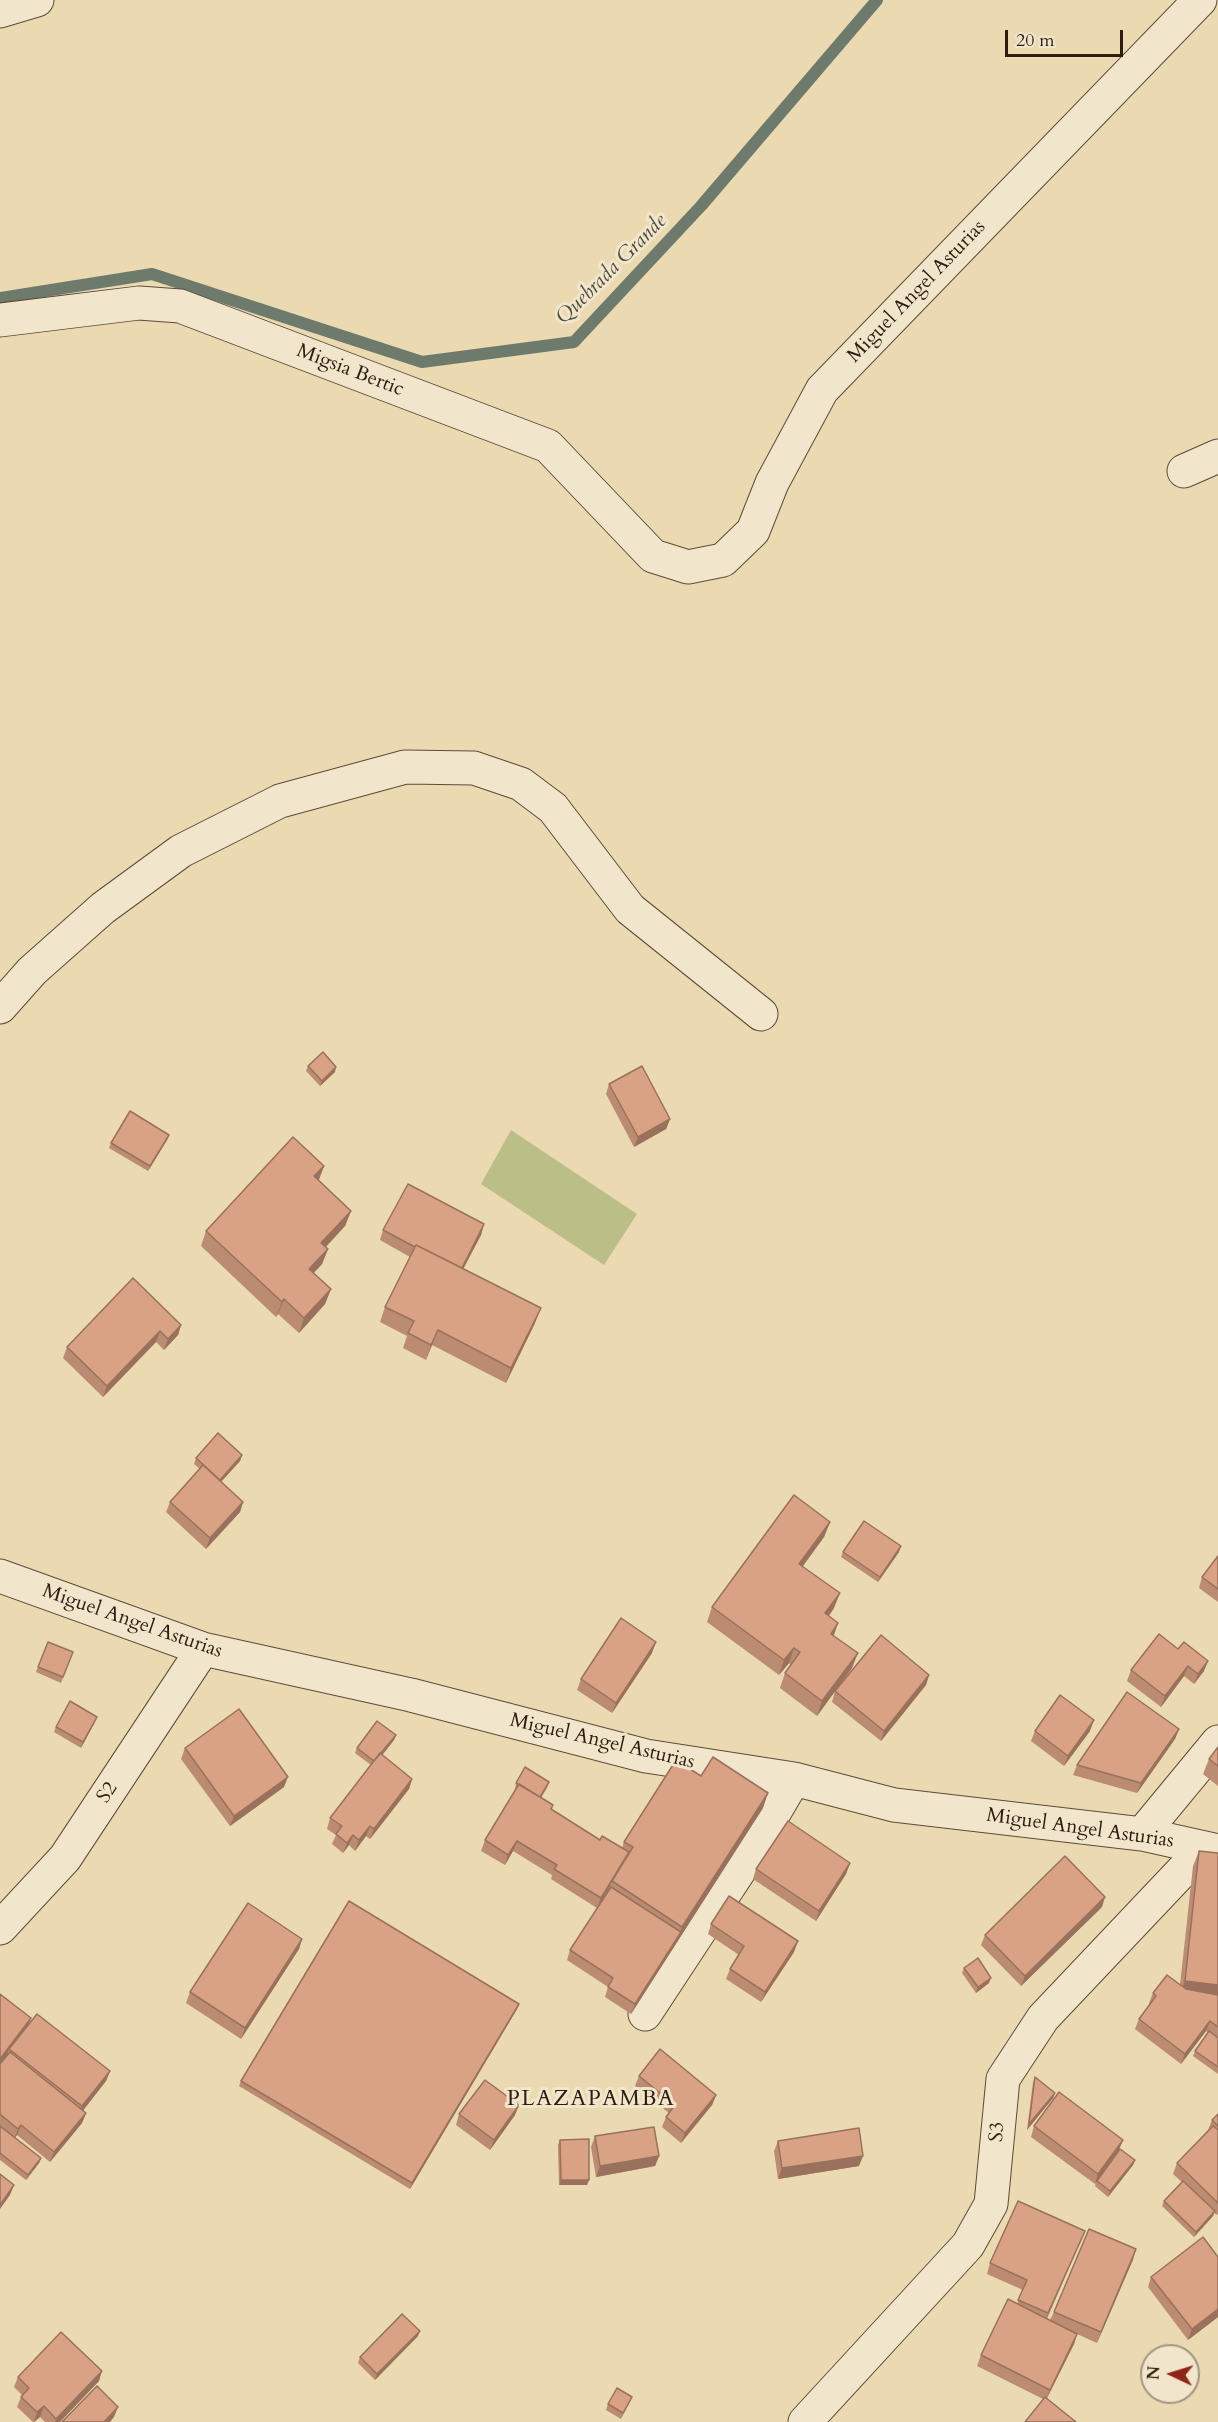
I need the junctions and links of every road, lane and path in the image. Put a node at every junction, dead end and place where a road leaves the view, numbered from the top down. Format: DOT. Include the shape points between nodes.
graph roads {
  1 [pos="37,0"];
  2 [pos="1200,0"];
  3 [pos="0,11"];
  4 [pos="0,320"];
  5 [pos="1218,456"];
  6 [pos="1184,471"];
  7 [pos="653,556"];
  8 [pos="0,1007"];
  9 [pos="761,1014"];
  10 [pos="0,1576"];
  11 [pos="203,1649"];
  12 [pos="1218,1742"];
  13 [pos="794,1779"];
  14 [pos="1142,1834"];
  15 [pos="1211,1850"];
  16 [pos="0,1928"];
  17 [pos="645,2014"];
  18 [pos="805,2422"];
  1 -- 3 [label="street"];
  2 -- 7 [label="street, Miguel Angel Asturias" via="822,390 772,483 753,531 723,560 688,567"];
  4 -- 7 [label="street, Migsia Bertic" via="139,303 180,306 548,446"];
  5 -- 6 [label="street"];
  8 -- 9 [label="street" via="32,970 103,908 181,851 280,801 405,767 474,768 521,784 553,808 630,909"];
  10 -- 11 [label="street, Miguel Angel Asturias"];
  11 -- 13 [label="street, Miguel Angel Asturias" via="411,1695 646,1756"];
  11 -- 16 [label="street, S2" via="64,1858"];
  12 -- 14 [label="street"];
  13 -- 14 [label="street, Miguel Angel Asturias" via="894,1805"];
  13 -- 17 [label="street" via="747,1859"];
  14 -- 15 [label="street, Miguel Angel Asturias"];
  15 -- 18 [label="street, S3" via="1043,2018 1003,2079 991,2204 968,2245"];
}
